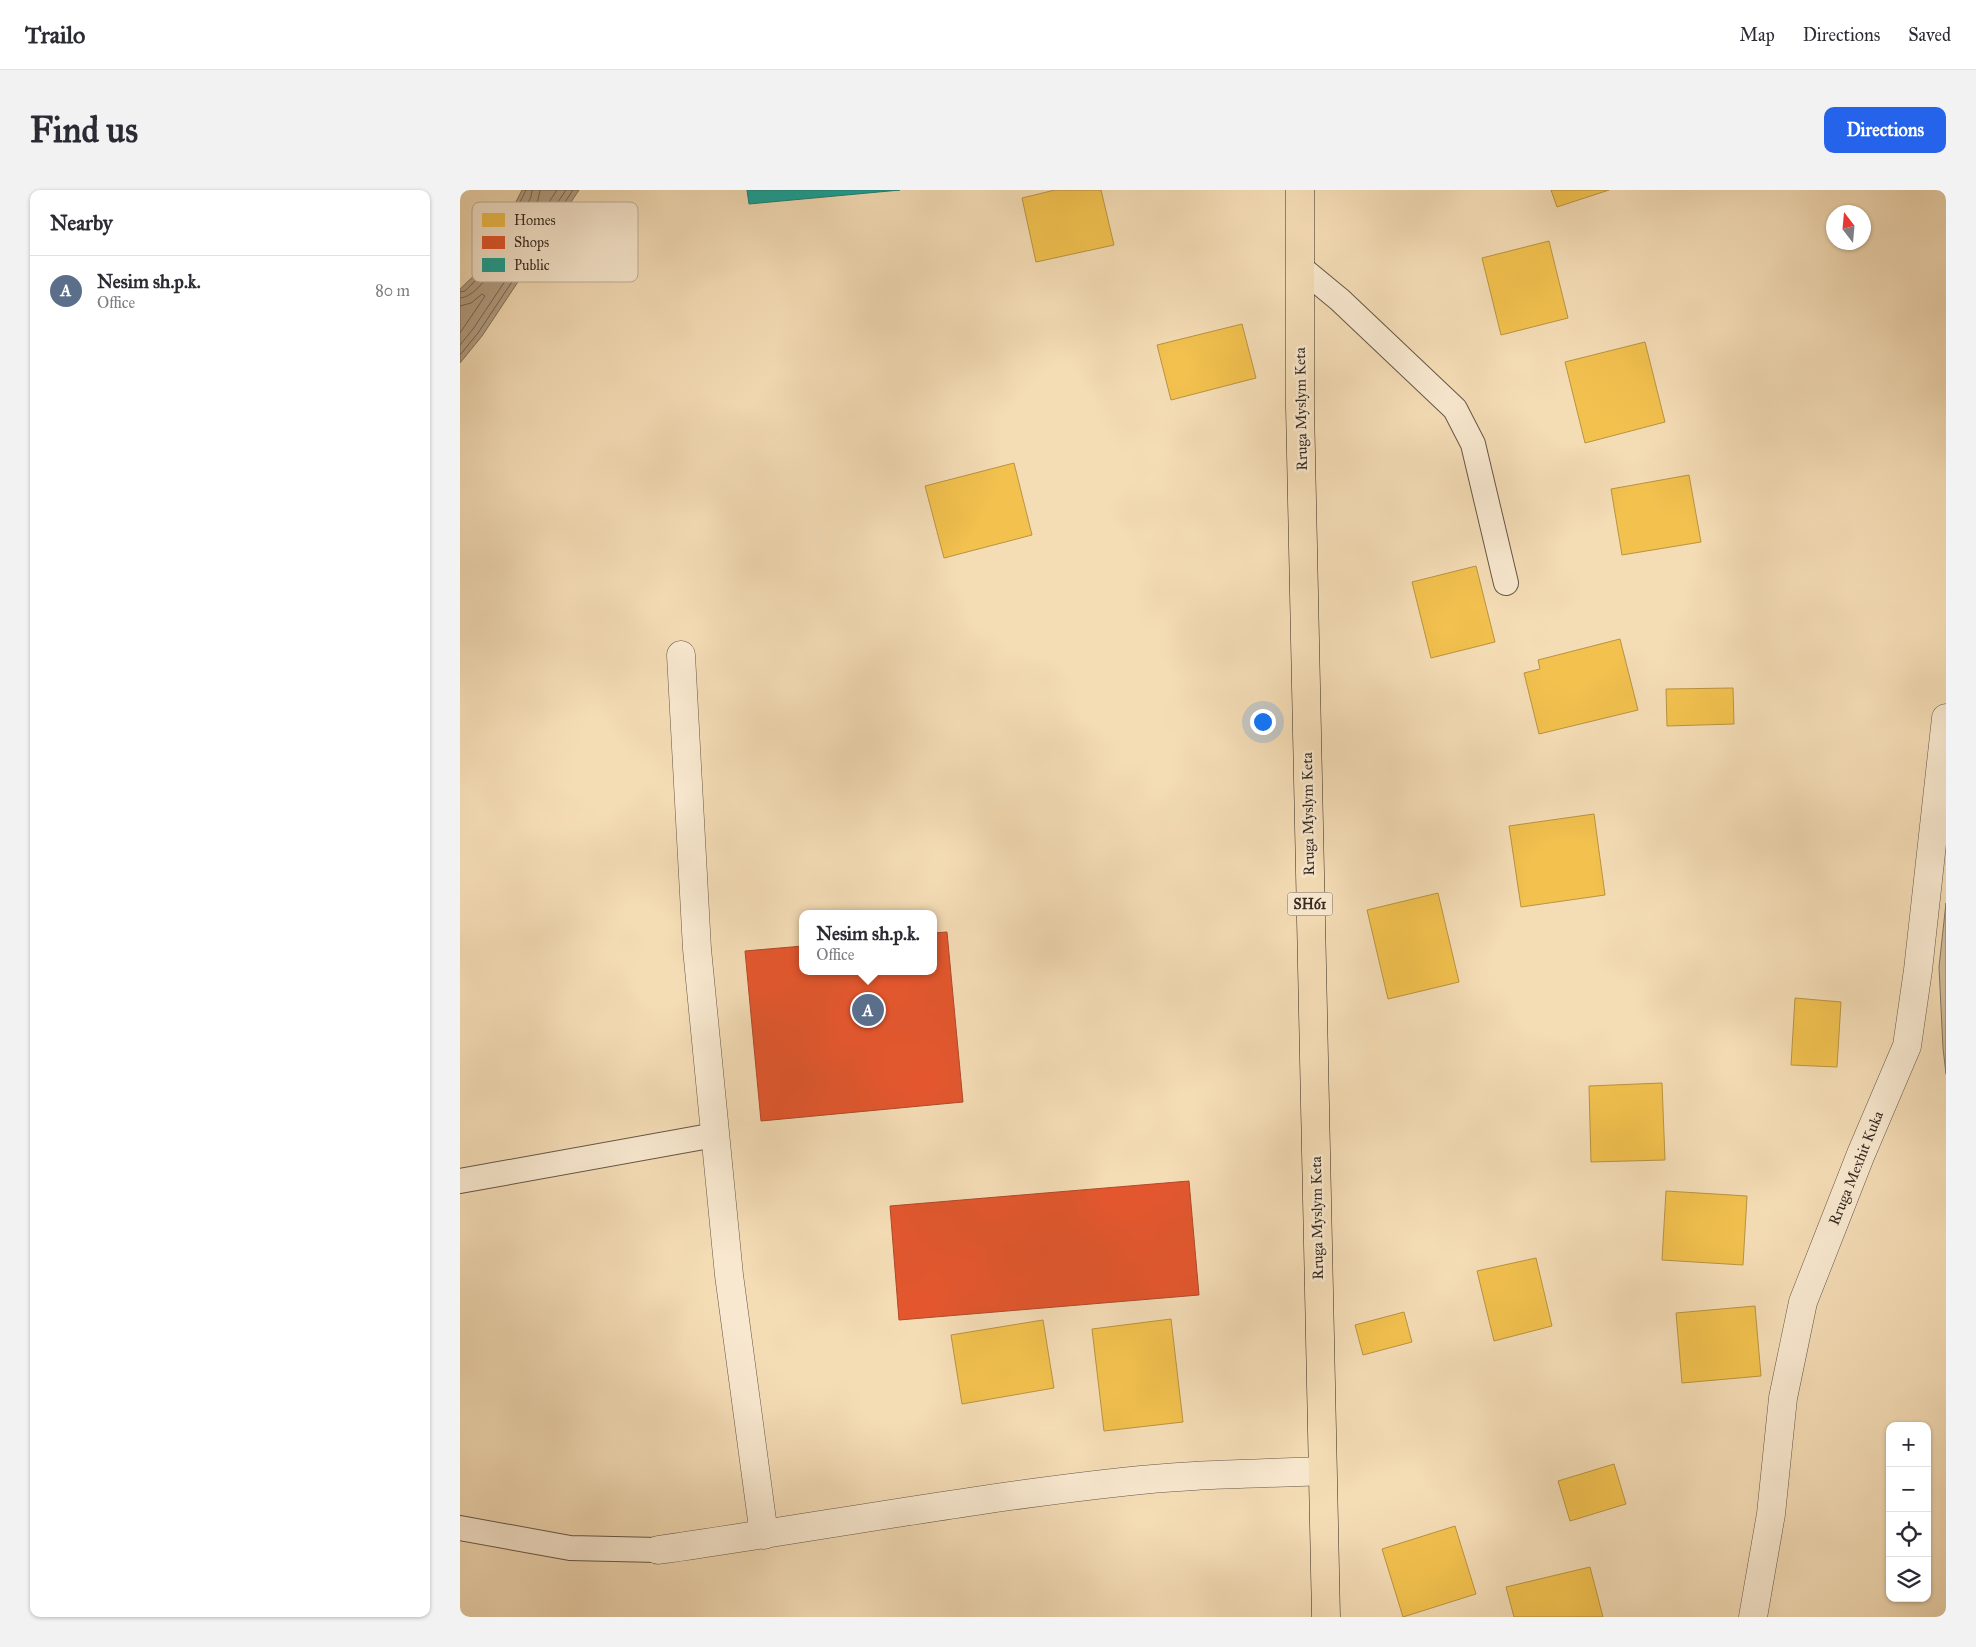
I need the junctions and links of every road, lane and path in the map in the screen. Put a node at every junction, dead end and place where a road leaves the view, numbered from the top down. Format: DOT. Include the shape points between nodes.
graph roads {
  1 [pos="1300,190"];
  2 [pos="1300,267"];
  3 [pos="1506,583"];
  4 [pos="681,655"];
  5 [pos="1946,718"];
  6 [pos="715,1135"];
  7 [pos="460,1181"];
  8 [pos="1322,1471"];
  9 [pos="460,1528"];
  10 [pos="764,1535"];
  11 [pos="658,1550"];
  12 [pos="1326,1617"];
  13 [pos="1753,1617"];
  1 -- 2 [label="main road, Rruga Myslym Keta / SH61"];
  2 -- 3 [label="lane" via="1340,300 1455,409 1473,444"];
  2 -- 8 [label="main road, Rruga Myslym Keta / SH61" via="1300,407"];
  4 -- 6 [label="street" via="697,949"];
  5 -- 13 [label="street, Rruga Mexhit Kuka" via="1907,1046 1860,1154 1803,1302 1783,1398 1771,1514"];
  6 -- 7 [label="lane"];
  6 -- 10 [label="street" via="730,1284"];
  8 -- 10 [label="street" via="1123,1481 939,1506"];
  8 -- 12 [label="main road, Rruga Myslym Keta / SH61"];
  9 -- 11 [label="lane" via="570,1548"];
  10 -- 11 [label="street"];
}
